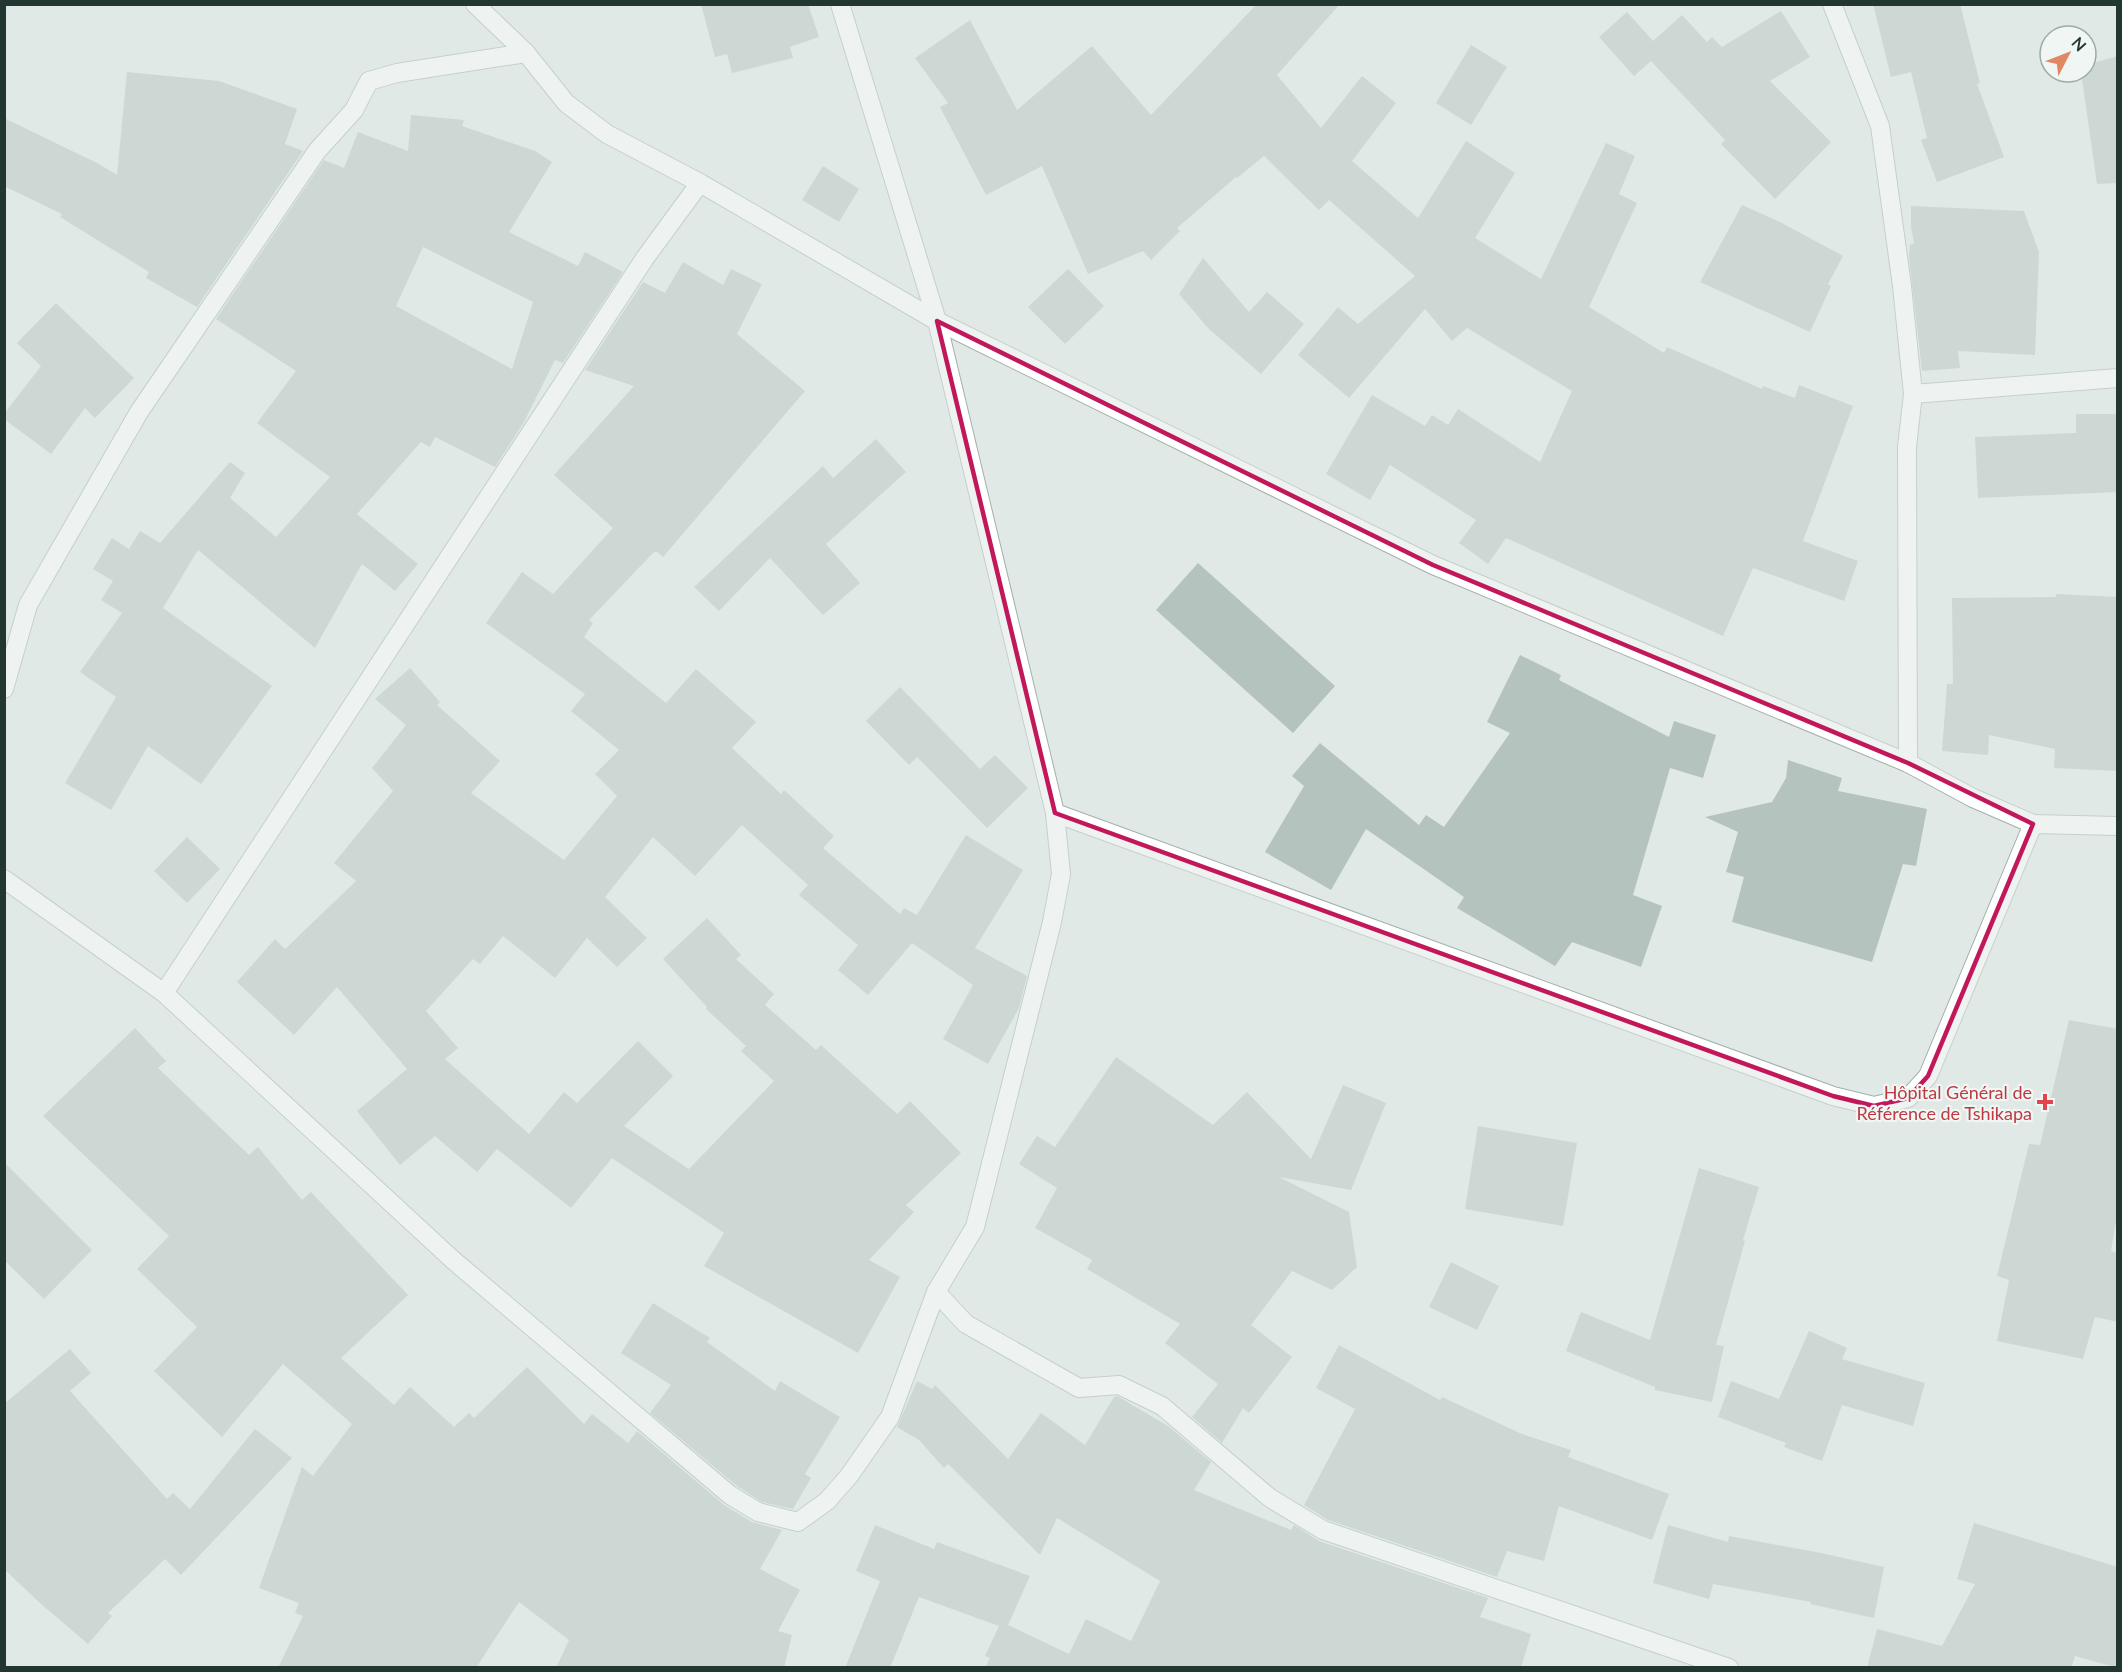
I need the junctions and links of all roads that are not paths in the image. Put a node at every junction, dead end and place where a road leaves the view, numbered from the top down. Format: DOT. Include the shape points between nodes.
graph roads {
  1 [pos="475,4"];
  2 [pos="840,4"];
  3 [pos="1832,4"];
  4 [pos="526,53"];
  5 [pos="700,183"];
  6 [pos="937,321"];
  7 [pos="2118,378"];
  8 [pos="1913,394"];
  9 [pos="4,689"];
  10 [pos="1908,763"];
  11 [pos="1055,813"];
  12 [pos="2033,824"];
  13 [pos="2118,826"];
  14 [pos="4,879"];
  15 [pos="164,993"];
  16 [pos="936,1292"];
  17 [pos="1729,1668"];
  1 -- 4 [label="street"];
  2 -- 6 [label="street"];
  3 -- 8 [label="street" via="1880,126"];
  4 -- 5 [label="street" via="577,113 607,134"];
  4 -- 9 [label="street" via="369,81 354,110 317,151 139,412 28,605"];
  5 -- 6 [label="street"];
  5 -- 15 [label="street" via="645,258"];
  6 -- 10 [label="street" via="1433,565"];
  6 -- 11 [label="street"];
  7 -- 8 [label="street"];
  8 -- 10 [label="street" via="1907,447"];
  10 -- 12 [label="street"];
  11 -- 12 [label="street" via="1833,1096 1874,1106 1908,1098 1928,1076"];
  11 -- 16 [label="street" via="1061,874 1052,922 975,1227"];
  12 -- 13 [label="street"];
  14 -- 15 [label="street"];
  15 -- 16 [label="street" via="453,1260 679,1454 758,1512 798,1522 827,1501 849,1476 890,1417"];
  16 -- 17 [label="street" via="966,1324 1079,1388 1119,1385 1162,1406 1270,1498 1323,1530"];
}
